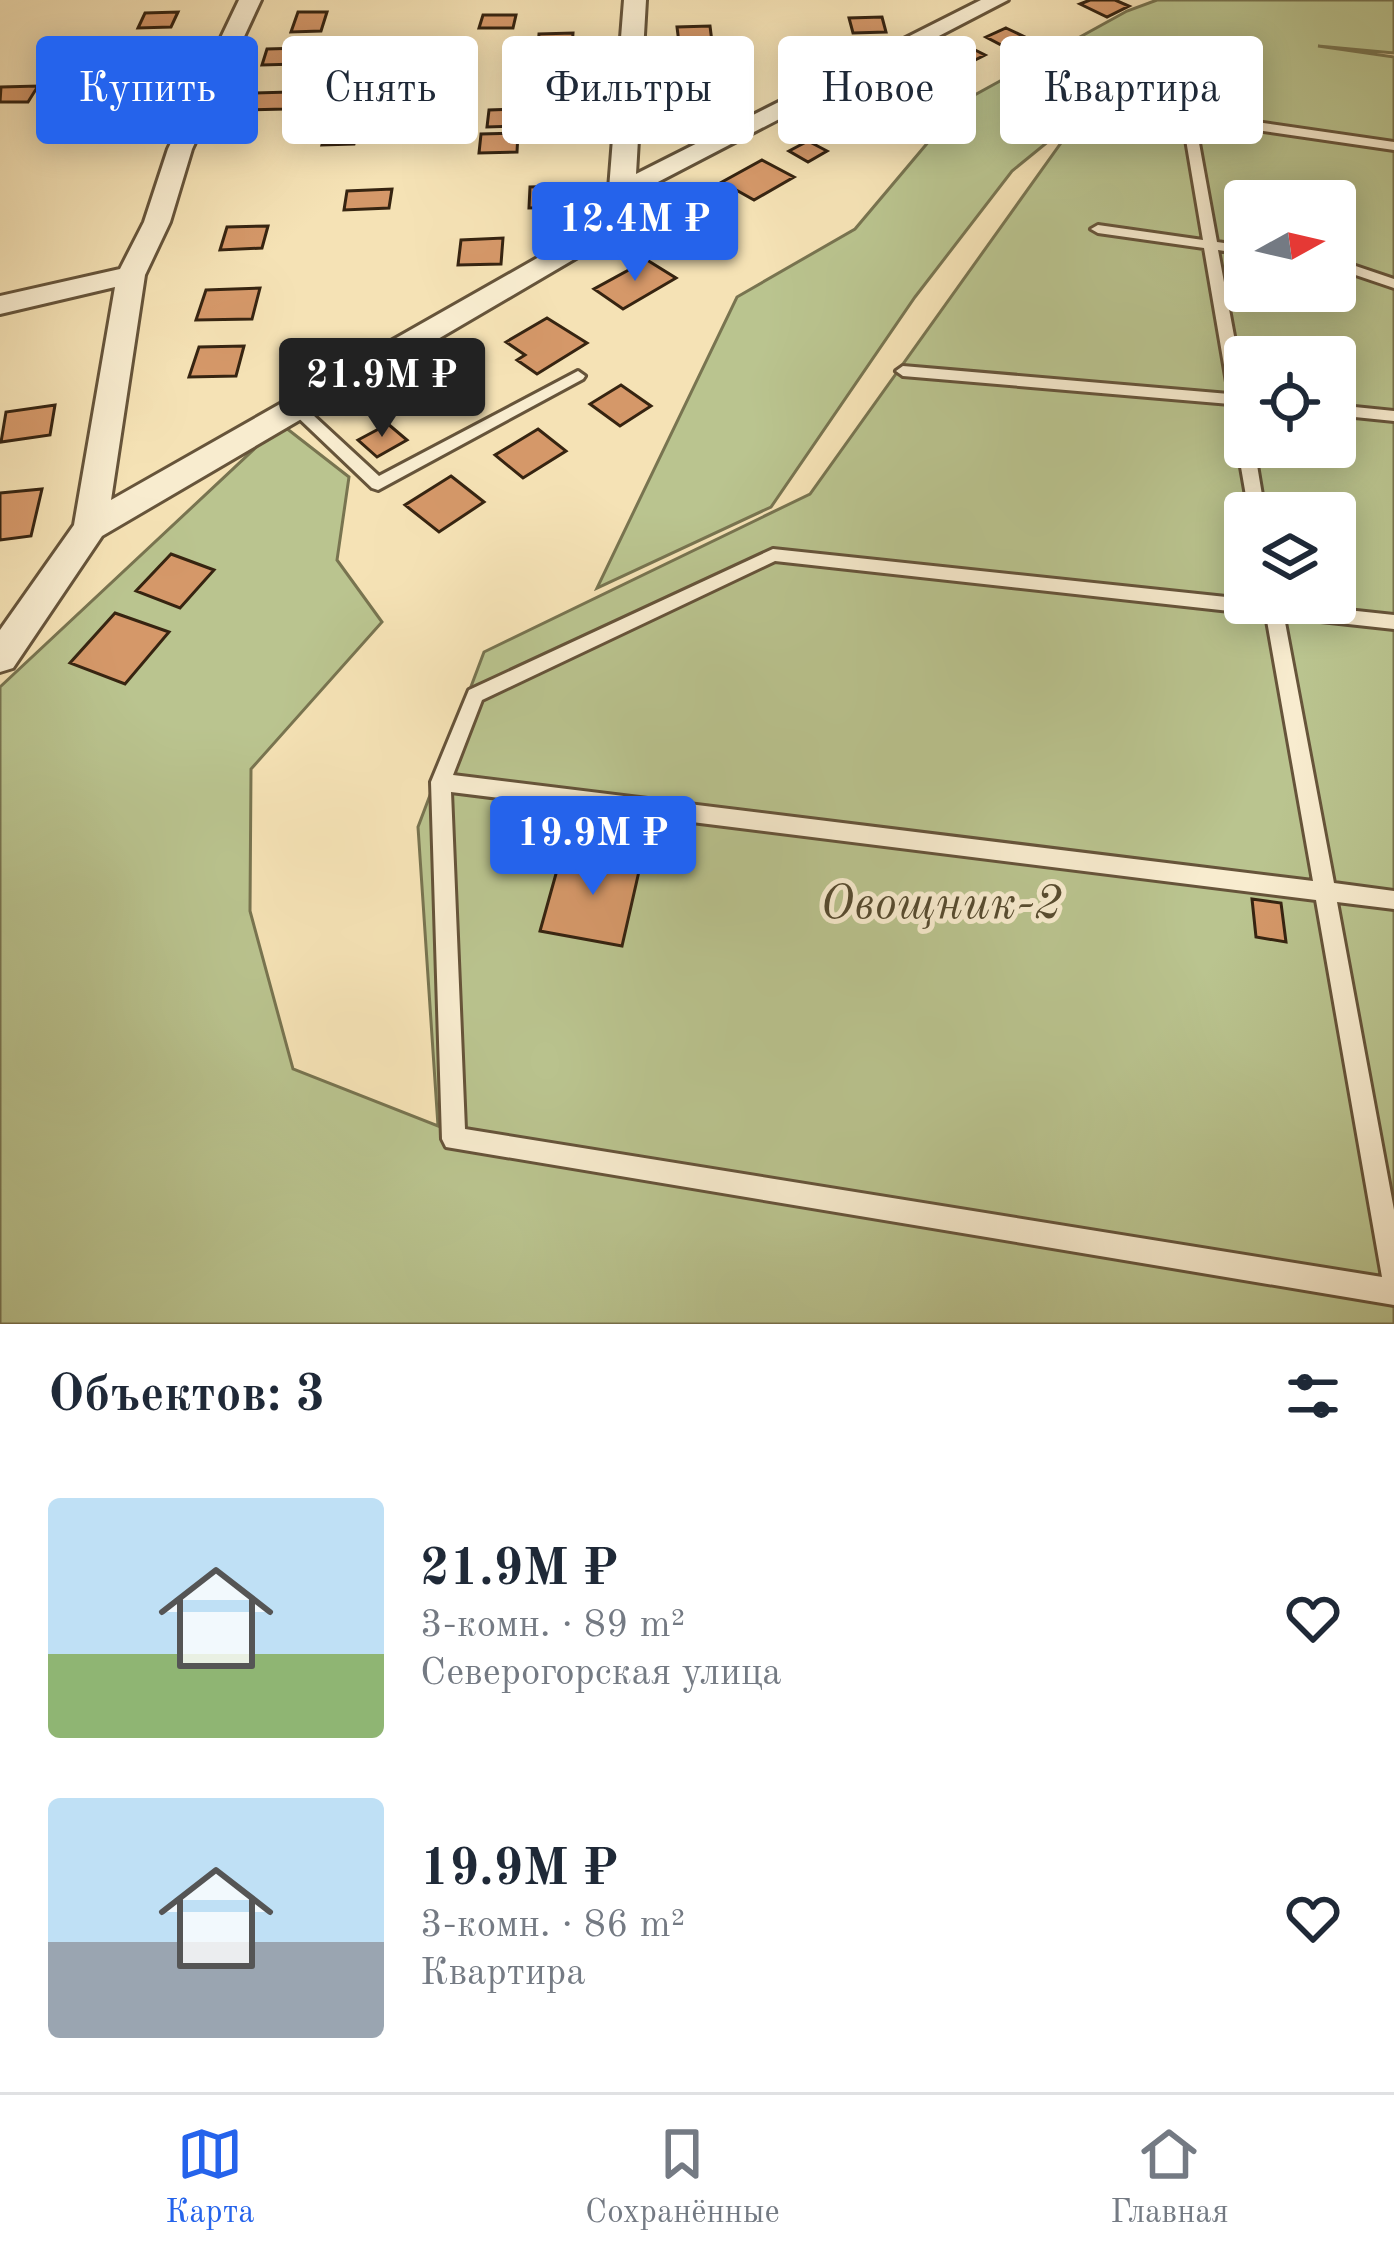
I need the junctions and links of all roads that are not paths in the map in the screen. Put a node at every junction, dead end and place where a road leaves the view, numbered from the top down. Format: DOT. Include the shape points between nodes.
graph roads {
  1 [pos="250,0"];
  2 [pos="635,0"];
  3 [pos="997,0"];
  4 [pos="1394,146"];
  5 [pos="622,191"];
  6 [pos="1099,229"];
  7 [pos="1211,245"];
  8 [pos="1224,247"];
  9 [pos="1356,270"];
  10 [pos="131,275"];
  11 [pos="1394,284"];
  12 [pos="0,305"];
  13 [pos="1229,336"];
  14 [pos="903,371"];
  15 [pos="578,376"];
  16 [pos="1224,398"];
  17 [pos="295,407"];
  18 [pos="1356,412"];
  19 [pos="1394,416"];
  20 [pos="90,527"];
  21 [pos="1224,600"];
  22 [pos="1356,617"];
  23 [pos="1394,622"];
  24 [pos="1276,624"];
  25 [pos="0,658"];
  26 [pos="441,782"];
  27 [pos="1323,890"];
  28 [pos="1394,900"];
  29 [pos="1394,1277"];
  30 [pos="1394,1292"];
  1 -- 10 [label="street"];
  2 -- 5 [label="street"];
  3 -- 5 [label="street"];
  4 -- 7 [label="lane" via="1188,116"];
  5 -- 17 [label="street" via="579,245"];
  6 -- 7 [label="lane"];
  7 -- 8 [label="lane"];
  7 -- 13 [label="lane"];
  9 -- 11 [label="lane"];
  10 -- 12 [label="street"];
  10 -- 20 [label="street"];
  14 -- 16 [label="lane"];
  15 -- 17 [label="lane" via="379,484"];
  17 -- 20 [label="street"];
  18 -- 19 [label="lane"];
  20 -- 25 [label="street"];
  21 -- 26 [label="lane" via="773,555 475,695"];
  22 -- 23 [label="lane"];
  24 -- 27 [label="lane"];
  26 -- 27 [label="lane"];
  26 -- 30 [label="lane" via="454,1139"];
  27 -- 28 [label="lane"];
  27 -- 29 [label="lane"];
}
